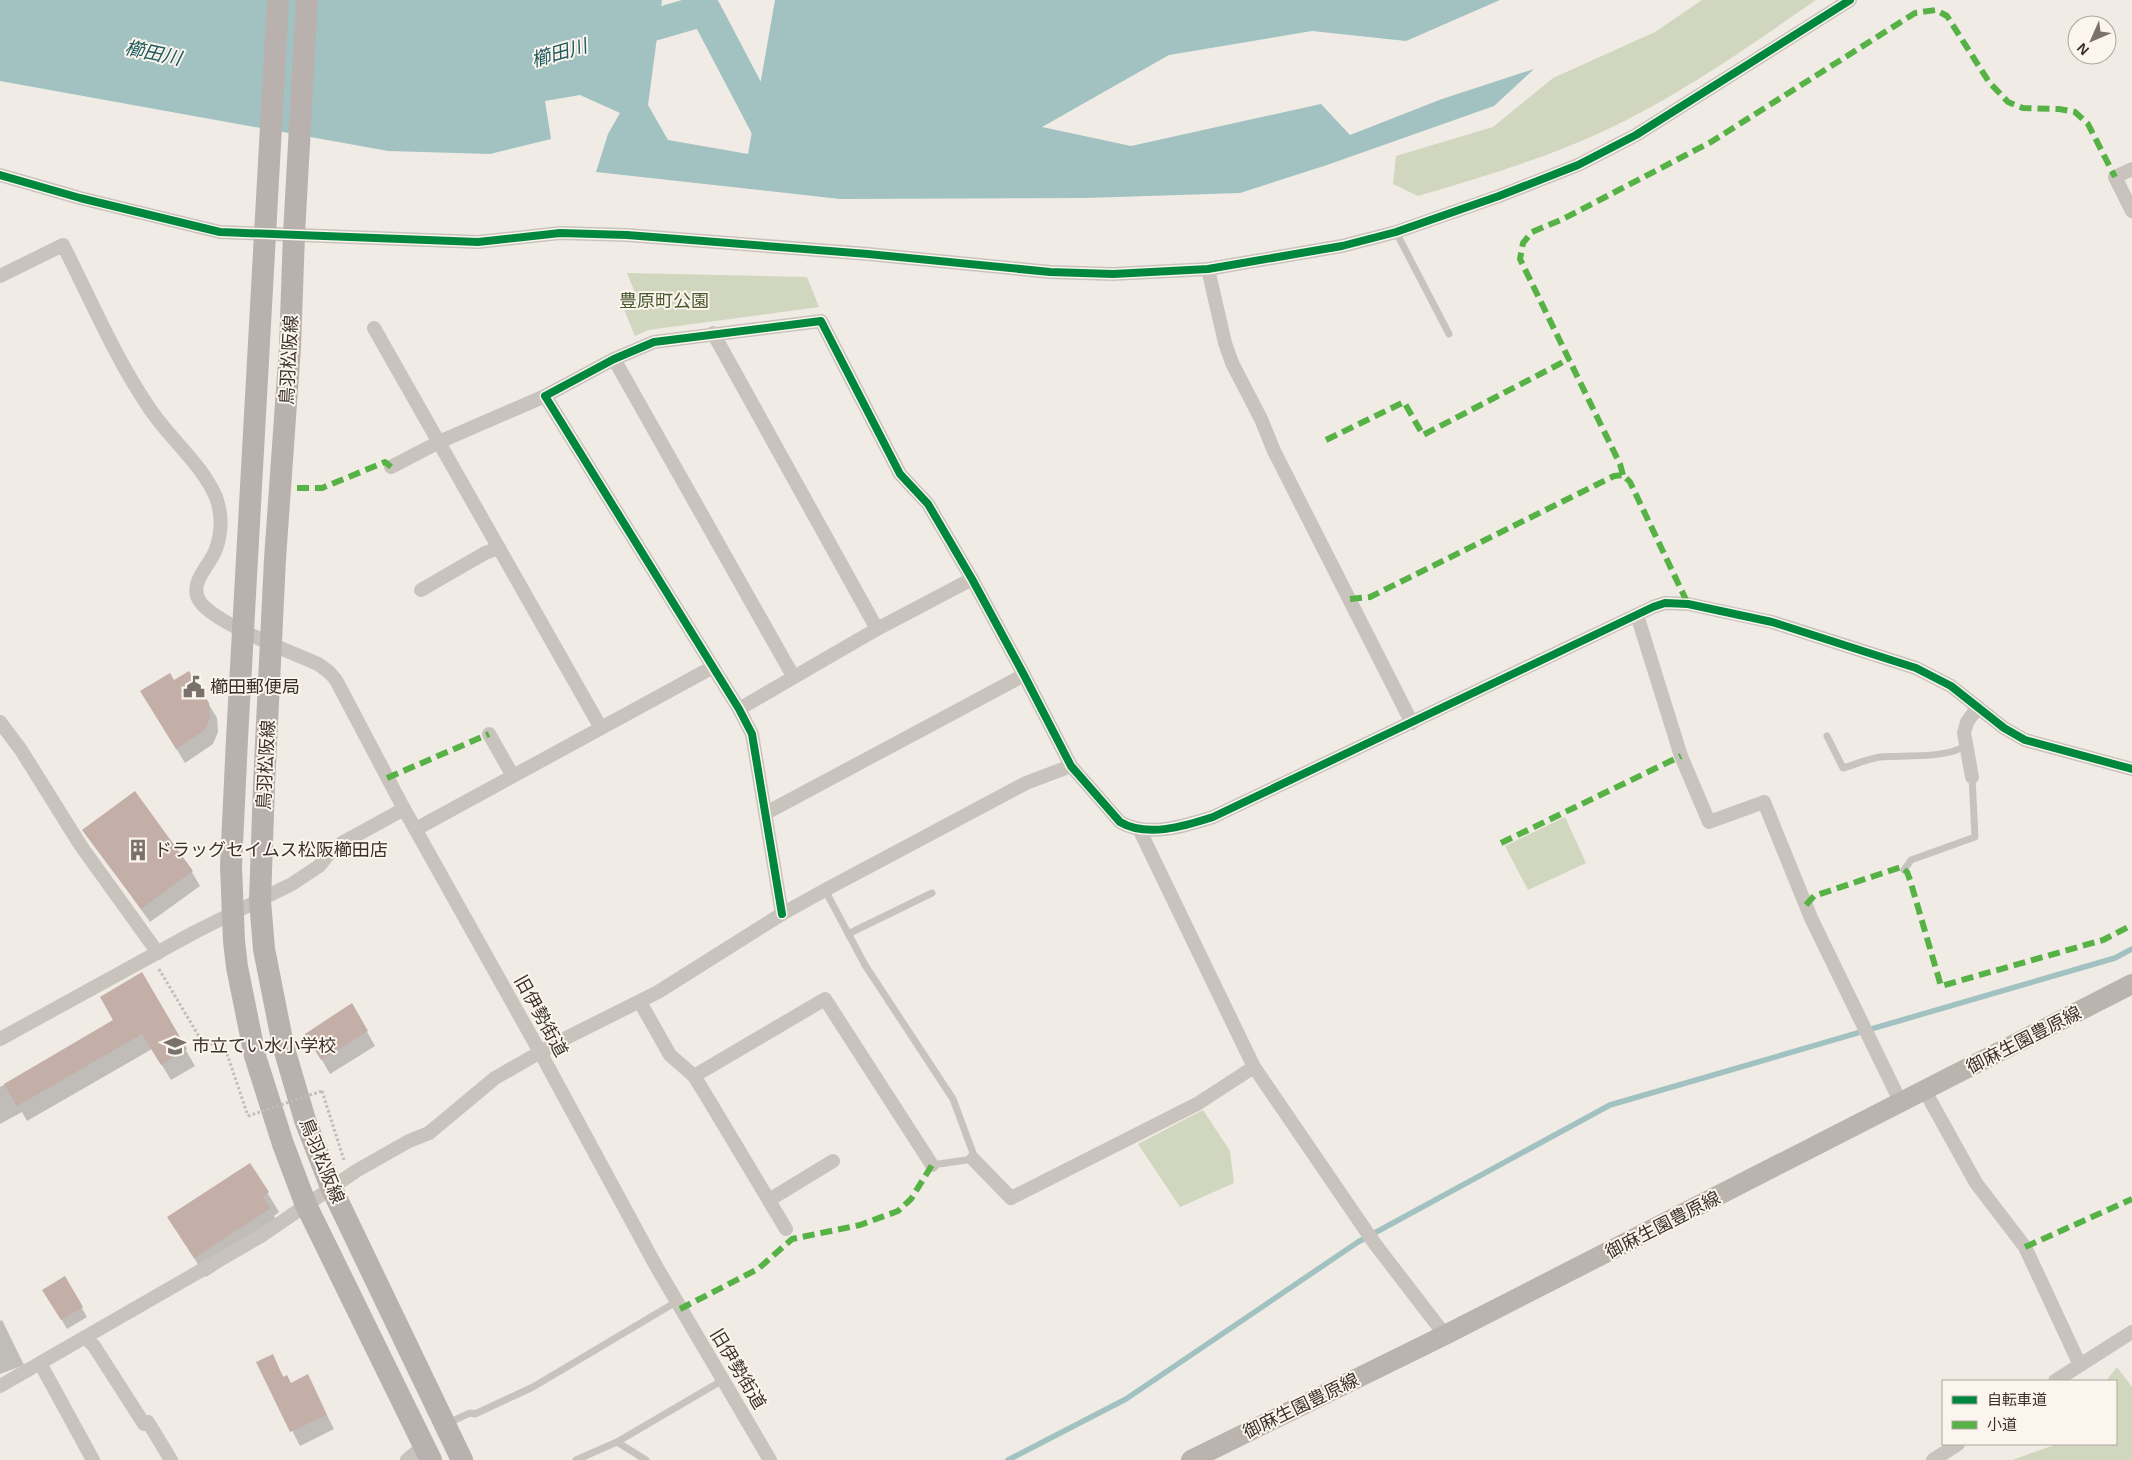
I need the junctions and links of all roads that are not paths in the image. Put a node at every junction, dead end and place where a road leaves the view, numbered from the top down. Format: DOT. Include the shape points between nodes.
graph roads {
  1 [pos="278,0"];
  2 [pos="307,0"];
  3 [pos="1850,0"];
  4 [pos="2132,169"];
  5 [pos="0,175"];
  6 [pos="2132,211"];
  7 [pos="266,222"];
  8 [pos="1396,232"];
  9 [pos="294,234"];
  10 [pos="1208,269"];
  11 [pos="0,276"];
  12 [pos="374,328"];
  13 [pos="713,334"];
  14 [pos="1449,334"];
  15 [pos="614,359"];
  16 [pos="545,396"];
  17 [pos="439,442"];
  18 [pos="391,467"];
  19 [pos="499,548"];
  20 [pos="972,579"];
  21 [pos="421,590"];
  22 [pos="1637,615"];
  23 [pos="877,629"];
  24 [pos="243,630"];
  25 [pos="272,644"];
  26 [pos="713,667"];
  27 [pos="1024,675"];
  28 [pos="793,676"];
  29 [pos="1978,707"];
  30 [pos="739,708"];
  31 [pos="0,722"];
  32 [pos="1412,723"];
  33 [pos="601,728"];
  34 [pos="489,734"];
  35 [pos="1827,736"];
  36 [pos="1967,745"];
  37 [pos="1071,766"];
  38 [pos="2132,769"];
  39 [pos="512,776"];
  40 [pos="1972,777"];
  41 [pos="404,810"];
  42 [pos="766,813"];
  43 [pos="416,829"];
  44 [pos="1140,830"];
  45 [pos="1904,870"];
  46 [pos="825,890"];
  47 [pos="932,893"];
  48 [pos="260,901"];
  49 [pos="782,914"];
  50 [pos="232,915"];
  51 [pos="848,934"];
  52 [pos="158,953"];
  53 [pos="2132,984"];
  54 [pos="640,1002"];
  55 [pos="0,1039"];
  56 [pos="540,1052"];
  57 [pos="1254,1067"];
  58 [pos="694,1076"];
  59 [pos="1925,1091"];
  60 [pos="1902,1103"];
  61 [pos="973,1159"];
  62 [pos="832,1161"];
  63 [pos="932,1165"];
  64 [pos="331,1187"];
  65 [pos="769,1200"];
  66 [pos="306,1205"];
  67 [pos="786,1229"];
  68 [pos="676,1302"];
  69 [pos="2132,1332"];
  70 [pos="1445,1335"];
  71 [pos="85,1337"];
  72 [pos="40,1364"];
  73 [pos="2080,1365"];
  74 [pos="723,1380"];
  75 [pos="2057,1380"];
  76 [pos="0,1386"];
  77 [pos="445,1424"];
  78 [pos="617,1442"];
  79 [pos="1956,1445"];
  80 [pos="1222,1453"];
  81 [pos="421,1455"];
  82 [pos="93,1460"];
  83 [pos="171,1460"];
  84 [pos="462,1460"];
  85 [pos="576,1460"];
  86 [pos="646,1460"];
  87 [pos="770,1460"];
  88 [pos="1191,1460"];
  89 [pos="1933,1460"];
  1 -- 7 [label="main road, 鳥羽松阪線"];
  2 -- 9 [label="main road, 鳥羽松阪線"];
  3 -- 8 [label="street" via="1636,136 1595,157 1499,196"];
  4 -- 6 [label="street" via="2115,177"];
  5 -- 7 [label="street" via="220,232"];
  7 -- 9 [label="street"];
  7 -- 24 [label="main road, 鳥羽松阪線"];
  8 -- 10 [label="street" via="1342,246"];
  8 -- 14 [label="lane"];
  9 -- 10 [label="street" via="478,242 560,233 627,235 1050,272 1113,274"];
  9 -- 25 [label="main road, 鳥羽松阪線" via="290,357"];
  10 -- 32 [label="street" via="1232,363"];
  11 -- 24 [label="street, 旧伊勢街道" via="63,245 128,373 150,409 189,456 216,497 221,529 216,551 198,581 197,597 210,612"];
  12 -- 17 [label="street"];
  13 -- 15 [label="street" via="654,342"];
  13 -- 20 [label="street" via="821,321 900,474 928,504"];
  13 -- 23 [label="street"];
  15 -- 16 [label="street"];
  15 -- 28 [label="street"];
  16 -- 17 [label="street"];
  16 -- 26 [label="street"];
  17 -- 18 [label="street"];
  17 -- 19 [label="street"];
  19 -- 21 [label="street"];
  19 -- 33 [label="street"];
  20 -- 23 [label="street"];
  20 -- 27 [label="street"];
  22 -- 29 [label="street" via="1665,603 1676,603 1772,622 1916,668 1951,686"];
  22 -- 32 [label="street"];
  22 -- 60 [label="street" via="1681,756 1709,822 1764,802 1810,918"];
  23 -- 28 [label="street"];
  24 -- 25 [label="street, 旧伊勢街道"];
  24 -- 50 [label="main road, 鳥羽松阪線"];
  25 -- 41 [label="street, 旧伊勢街道" via="318,664 333,676"];
  25 -- 48 [label="main road, 鳥羽松阪線"];
  26 -- 30 [label="street"];
  26 -- 33 [label="street"];
  27 -- 37 [label="street"];
  27 -- 42 [label="street"];
  28 -- 30 [label="street"];
  29 -- 36 [label="street" via="1967,722 1964,733"];
  29 -- 38 [label="street" via="2025,740"];
  30 -- 42 [label="street" via="752,734"];
  31 -- 52 [label="street" via="81,846"];
  32 -- 44 [label="street" via="1213,817 1188,825"];
  33 -- 39 [label="street"];
  34 -- 39 [label="street"];
  35 -- 36 [label="lane" via="1843,768 1877,758 1960,750"];
  36 -- 40 [label="street"];
  37 -- 44 [label="street" via="1120,822"];
  37 -- 46 [label="street" via="1026,783"];
  39 -- 43 [label="street"];
  40 -- 45 [label="lane" via="1975,837 1911,860"];
  41 -- 43 [label="street, 旧伊勢街道"];
  41 -- 48 [label="street" via="342,843 305,876"];
  42 -- 49 [label="street"];
  43 -- 56 [label="street, 旧伊勢街道"];
  44 -- 57 [label="street"];
  46 -- 49 [label="street"];
  46 -- 51 [label="lane"];
  47 -- 51 [label="lane"];
  48 -- 50 [label="street"];
  48 -- 64 [label="main road, 鳥羽松阪線" via="264,949 283,1045 305,1120"];
  49 -- 54 [label="street"];
  50 -- 52 [label="street"];
  50 -- 66 [label="main road, 鳥羽松阪線" via="238,968 255,1056"];
  51 -- 61 [label="lane" via="953,1099"];
  52 -- 55 [label="street"];
  53 -- 59 [label="main road, 御麻生園豊原線"];
  54 -- 56 [label="street"];
  54 -- 58 [label="street" via="670,1055"];
  56 -- 64 [label="street" via="495,1078 429,1133 409,1141"];
  56 -- 68 [label="street, 旧伊勢街道"];
  57 -- 61 [label="street" via="1197,1104 1011,1198"];
  57 -- 70 [label="street" via="1374,1244"];
  58 -- 63 [label="street" via="825,999"];
  58 -- 65 [label="street"];
  59 -- 60 [label="main road, 御麻生園豊原線"];
  59 -- 73 [label="street" via="1976,1182 2025,1247"];
  60 -- 70 [label="main road, 御麻生園豊原線"];
  61 -- 63 [label="lane"];
  62 -- 65 [label="street"];
  64 -- 66 [label="street"];
  64 -- 77 [label="main road, 鳥羽松阪線"];
  65 -- 67 [label="street"];
  66 -- 71 [label="street" via="261,1236"];
  66 -- 81 [label="main road, 鳥羽松阪線"];
  68 -- 74 [label="street, 旧伊勢街道"];
  68 -- 77 [label="lane" via="533,1387"];
  69 -- 73 [label="street"];
  70 -- 80 [label="main road, 御麻生園豊原線"];
  71 -- 72 [label="street"];
  71 -- 83 [label="street" via="144,1424 148,1422"];
  72 -- 76 [label="street"];
  72 -- 82 [label="street"];
  73 -- 75 [label="street"];
  74 -- 78 [label="lane"];
  74 -- 87 [label="street, 旧伊勢街道"];
  77 -- 84 [label="main road, 鳥羽松阪線"];
  78 -- 85 [label="lane"];
  78 -- 86 [label="lane"];
  79 -- 89 [label="street"];
  80 -- 88 [label="main road, 御麻生園豊原線"];
}
